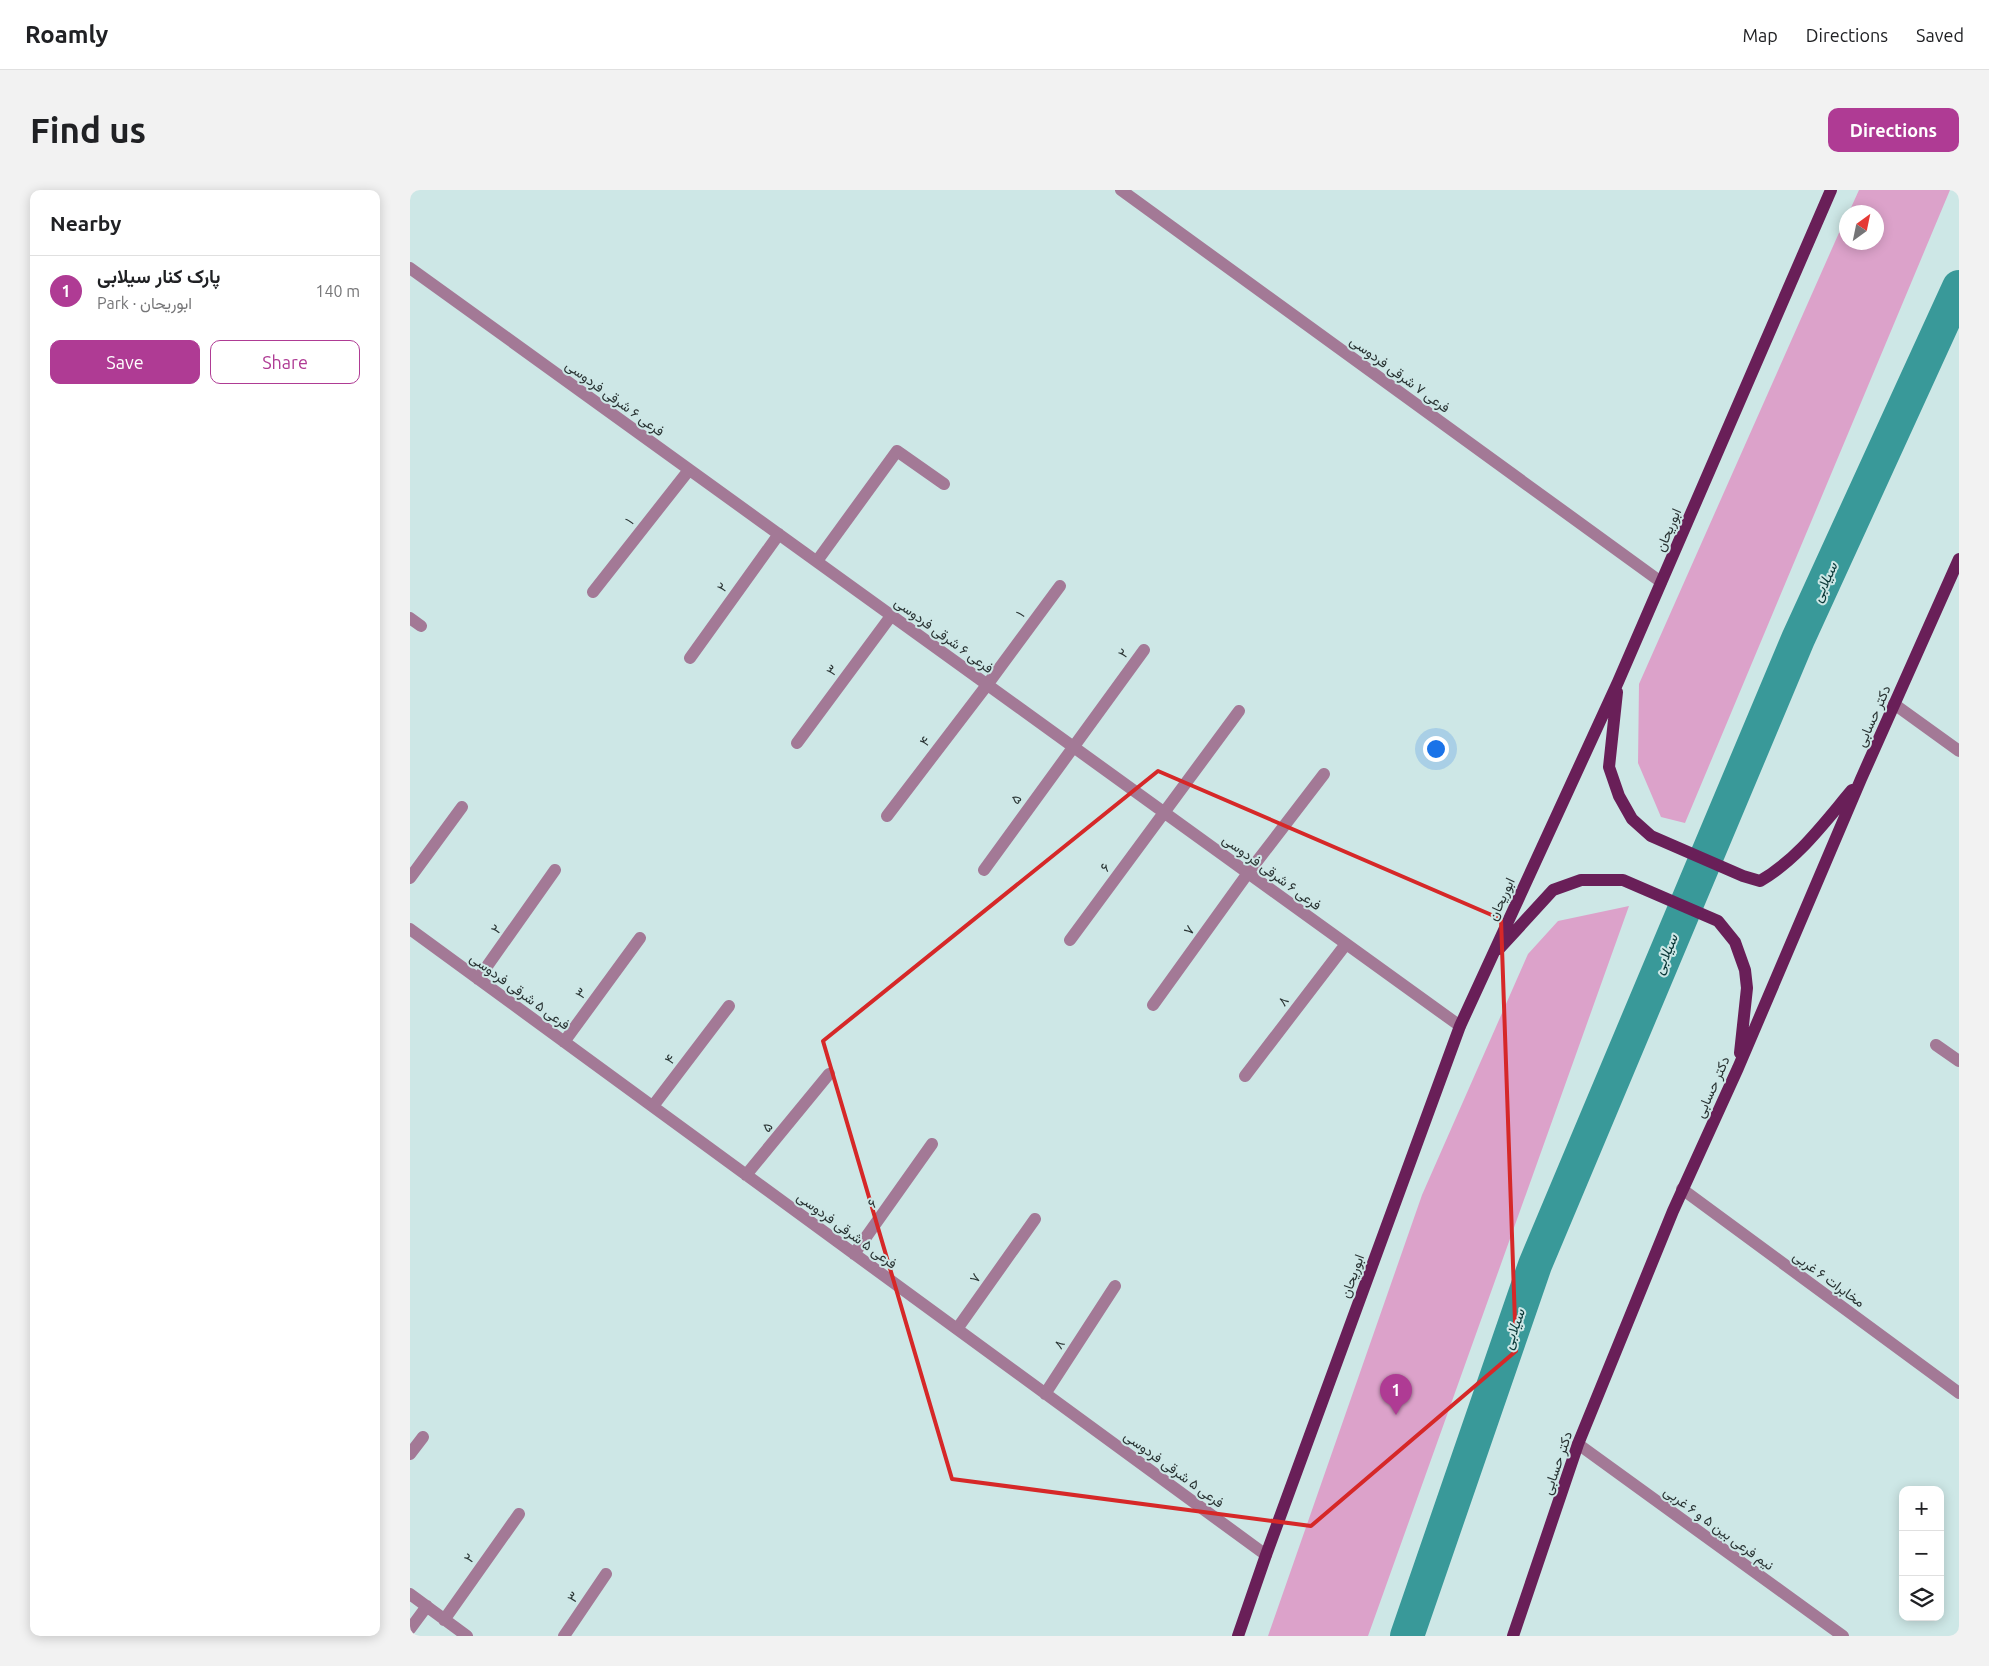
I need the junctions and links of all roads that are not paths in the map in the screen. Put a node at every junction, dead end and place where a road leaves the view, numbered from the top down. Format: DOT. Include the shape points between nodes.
graph roads {
  1 [pos="1121,190"];
  2 [pos="1831,190"];
  3 [pos="410,268"];
  4 [pos="689,470"];
  5 [pos="944,484"];
  6 [pos="779,534"];
  7 [pos="1959,559"];
  8 [pos="817,561"];
  9 [pos="1661,582"];
  10 [pos="1060,586"];
  11 [pos="593,592"];
  12 [pos="891,616"];
  13 [pos="1144,650"];
  14 [pos="690,658"];
  15 [pos="1618,682"];
  16 [pos="987,685"];
  17 [pos="1894,704"];
  18 [pos="1239,711"];
  19 [pos="797,743"];
  20 [pos="1073,746"];
  21 [pos="1959,751"];
  22 [pos="1324,774"];
  23 [pos="1861,779"];
  24 [pos="462,807"];
  25 [pos="1164,812"];
  26 [pos="887,816"];
  27 [pos="555,870"];
  28 [pos="984,870"];
  29 [pos="1248,873"];
  30 [pos="410,878"];
  31 [pos="410,929"];
  32 [pos="640,938"];
  33 [pos="1070,940"];
  34 [pos="1346,944"];
  35 [pos="1490,958"];
  36 [pos="478,979"];
  37 [pos="1153,1005"];
  38 [pos="729,1006"];
  39 [pos="1460,1026"];
  40 [pos="564,1042"];
  41 [pos="1936,1045"];
  42 [pos="1959,1062"];
  43 [pos="1738,1068"];
  44 [pos="829,1074"];
  45 [pos="1245,1076"];
  46 [pos="653,1106"];
  47 [pos="932,1144"];
  48 [pos="746,1175"];
  49 [pos="1682,1189"];
  50 [pos="1035,1219"];
  51 [pos="854,1254"];
  52 [pos="1115,1286"];
  53 [pos="957,1329"];
  54 [pos="1959,1393"];
  55 [pos="1045,1394"];
  56 [pos="423,1437"];
  57 [pos="1578,1444"];
  58 [pos="410,1454"];
  59 [pos="519,1514"];
  60 [pos="1266,1555"];
  61 [pos="606,1574"];
  62 [pos="410,1594"];
  63 [pos="427,1606"];
  64 [pos="444,1620"];
  65 [pos="410,1629"];
  66 [pos="467,1636"];
  67 [pos="564,1636"];
  68 [pos="1238,1636"];
  69 [pos="1513,1636"];
  70 [pos="1843,1636"];
  1 -- 9 [label="street, فرعی ۷ شرقی فردوسی"];
  2 -- 9 [label="main road, ابوریحان"];
  3 -- 4 [label="street, فرعی ۶ شرقی فردوسی"];
  4 -- 6 [label="street, فرعی ۶ شرقی فردوسی"];
  4 -- 11 [label="street, ۱"];
  5 -- 8 [label="street" via="897,451"];
  6 -- 8 [label="street, فرعی ۶ شرقی فردوسی"];
  6 -- 14 [label="street, ۲"];
  7 -- 17 [label="main road, دکتر حسابی"];
  8 -- 12 [label="street, فرعی ۶ شرقی فردوسی"];
  9 -- 15 [label="main road, ابوریحان"];
  10 -- 16 [label="street, ۱"];
  12 -- 16 [label="street, فرعی ۶ شرقی فردوسی"];
  12 -- 19 [label="street, ۳"];
  13 -- 20 [label="street, ۲"];
  15 -- 23 [label="main road" via="1609,767 1613,785 1624,807 1651,836 1743,876 1760,881 1779,870 1799,852"];
  15 -- 35 [label="main road, ابوریحان"];
  16 -- 20 [label="street, فرعی ۶ شرقی فردوسی"];
  16 -- 26 [label="street, ۴"];
  17 -- 21 [label="street"];
  17 -- 23 [label="main road, دکتر حسابی"];
  18 -- 25 [label="street"];
  20 -- 25 [label="street, فرعی ۶ شرقی فردوسی"];
  20 -- 28 [label="street, ۵"];
  22 -- 29 [label="street"];
  23 -- 43 [label="main road, دکتر حسابی"];
  24 -- 30 [label="street"];
  25 -- 29 [label="street, فرعی ۶ شرقی فردوسی"];
  25 -- 33 [label="street, ۶"];
  27 -- 36 [label="street, ۲"];
  29 -- 34 [label="street, فرعی ۶ شرقی فردوسی"];
  29 -- 37 [label="street, ۷"];
  31 -- 36 [label="street, فرعی ۵ شرقی فردوسی"];
  32 -- 40 [label="street, ۳"];
  34 -- 39 [label="street, فرعی ۶ شرقی فردوسی"];
  34 -- 45 [label="street, ۸"];
  35 -- 39 [label="main road, ابوریحان"];
  35 -- 43 [label="main road" via="1554,890 1581,880 1623,880 1718,921 1735,942 1745,970 1747,988"];
  36 -- 40 [label="street, فرعی ۵ شرقی فردوسی"];
  38 -- 46 [label="street, ۴"];
  39 -- 60 [label="main road, ابوریحان"];
  40 -- 46 [label="street, فرعی ۵ شرقی فردوسی"];
  41 -- 42 [label="street"];
  43 -- 49 [label="main road, دکتر حسابی"];
  44 -- 48 [label="street, ۵"];
  46 -- 48 [label="street, فرعی ۵ شرقی فردوسی"];
  47 -- 51 [label="street, ۶"];
  48 -- 51 [label="street, فرعی ۵ شرقی فردوسی"];
  49 -- 54 [label="street, مخابرات ۶ غربی"];
  49 -- 57 [label="main road, دکتر حسابی"];
  50 -- 53 [label="street, ۷"];
  51 -- 53 [label="street, فرعی ۵ شرقی فردوسی"];
  52 -- 55 [label="street, ۸"];
  53 -- 55 [label="street, فرعی ۵ شرقی فردوسی"];
  55 -- 60 [label="street, فرعی ۵ شرقی فردوسی"];
  56 -- 58 [label="street"];
  57 -- 69 [label="main road, دکتر حسابی"];
  57 -- 70 [label="street, نیم فرعی بین ۵ و ۶ غربی"];
  59 -- 64 [label="street, ۲"];
  60 -- 68 [label="main road, ابوریحان"];
  61 -- 67 [label="street, ۳"];
  62 -- 63 [label="street"];
  63 -- 64 [label="street"];
  63 -- 65 [label="street"];
  64 -- 66 [label="street"];
}
